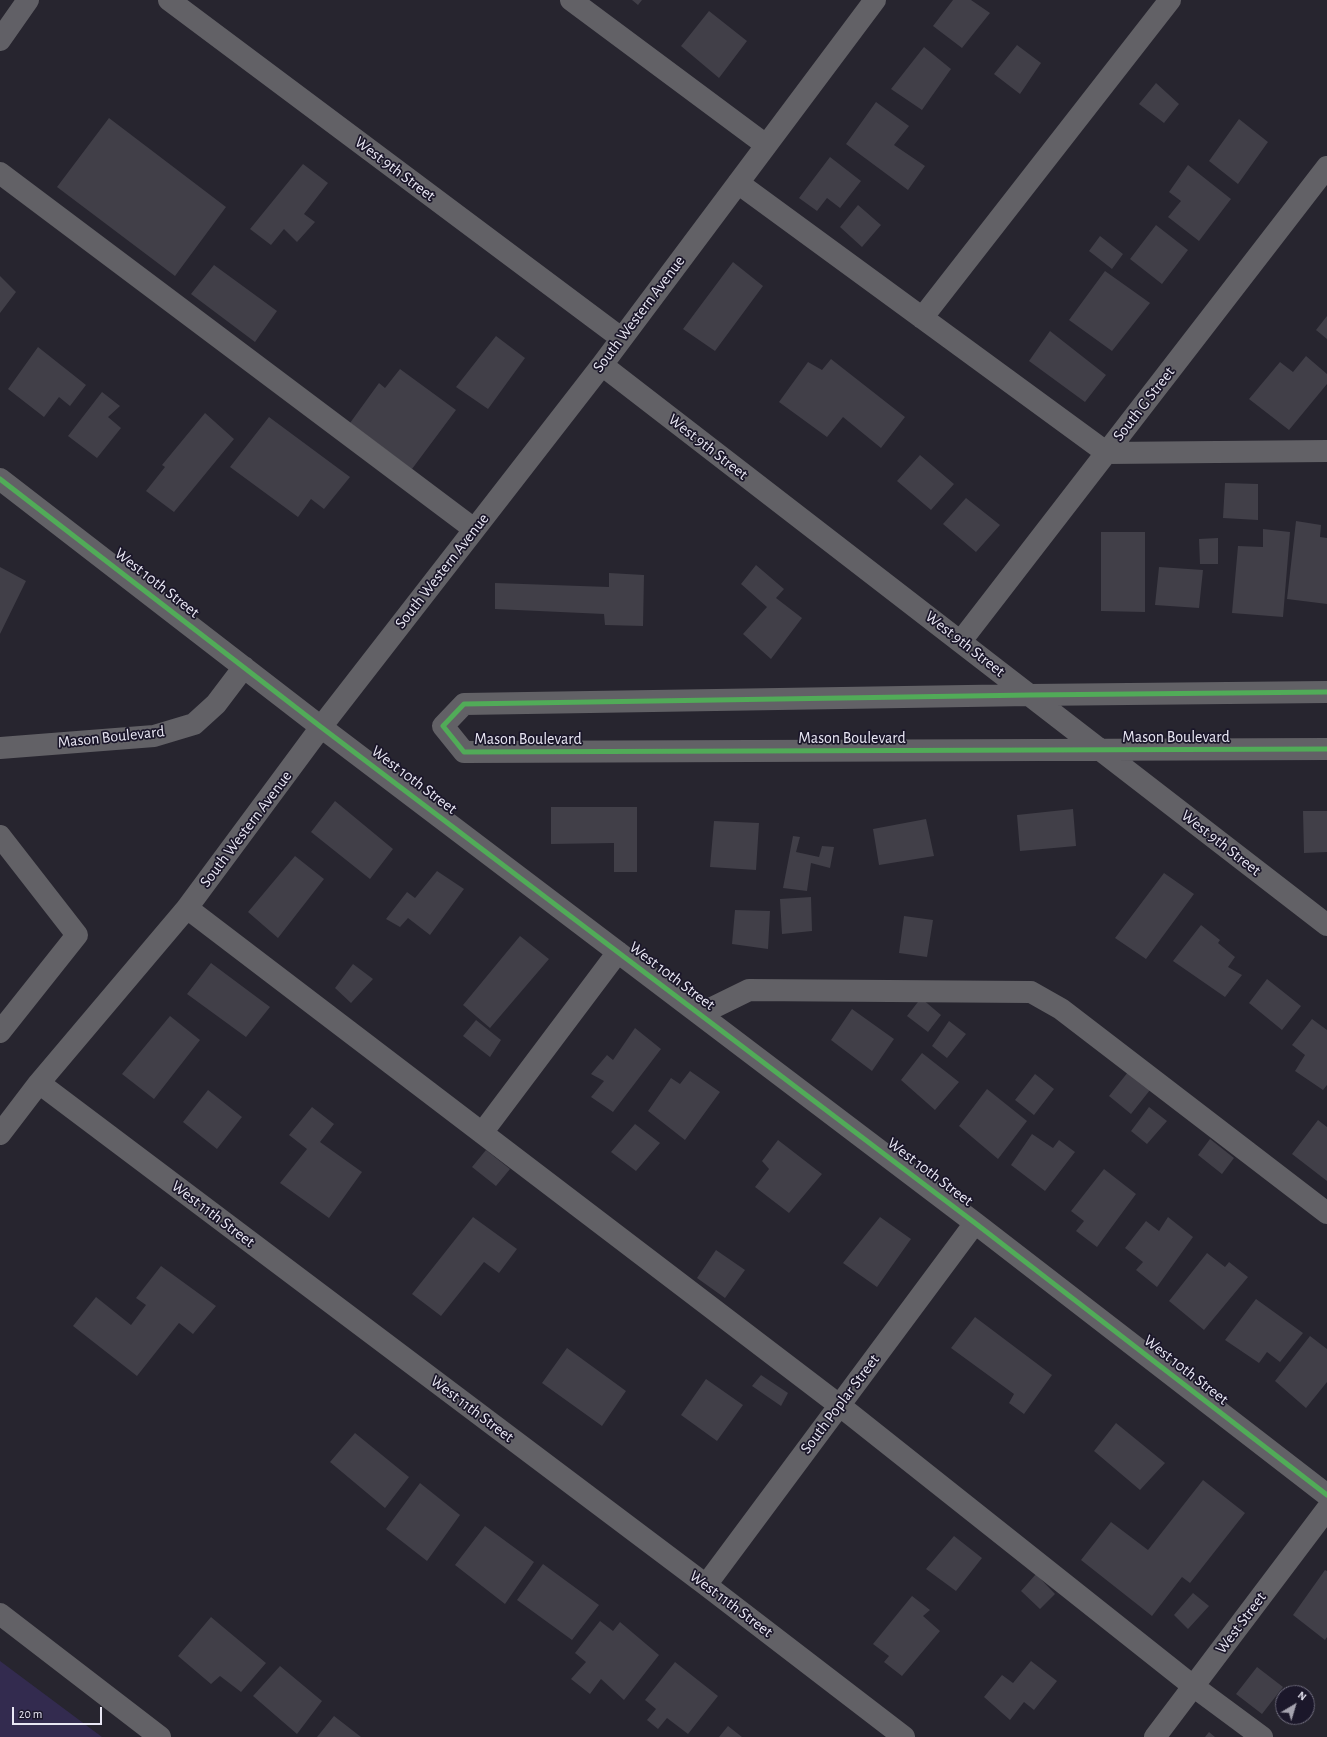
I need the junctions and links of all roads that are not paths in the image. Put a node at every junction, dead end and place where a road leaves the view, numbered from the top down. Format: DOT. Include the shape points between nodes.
graph roads {
  1 [pos="28,0"];
  2 [pos="169,0"];
  3 [pos="571,0"];
  4 [pos="875,0"];
  5 [pos="1170,0"];
  6 [pos="0,40"];
  7 [pos="766,146"];
  8 [pos="1327,167"];
  9 [pos="0,173"];
  10 [pos="738,183"];
  11 [pos="922,318"];
  12 [pos="621,338"];
  13 [pos="602,365"];
  14 [pos="1327,450"];
  15 [pos="1107,452"];
  16 [pos="0,479"];
  17 [pos="474,529"];
  18 [pos="961,641"];
  19 [pos="244,667"];
  20 [pos="1327,692"];
  21 [pos="1030,695"];
  22 [pos="321,727"];
  23 [pos="0,748"];
  24 [pos="1327,749"];
  25 [pos="1101,750"];
  26 [pos="0,836"];
  27 [pos="187,908"];
  28 [pos="1327,925"];
  29 [pos="618,952"];
  30 [pos="700,1014"];
  31 [pos="0,1032"];
  32 [pos="39,1083"];
  33 [pos="482,1133"];
  34 [pos="0,1134"];
  35 [pos="1327,1213"];
  36 [pos="975,1223"];
  37 [pos="839,1405"];
  38 [pos="1327,1495"];
  39 [pos="1327,1509"];
  40 [pos="706,1585"];
  41 [pos="0,1614"];
  42 [pos="1193,1686"];
  43 [pos="160,1737"];
  44 [pos="904,1737"];
  45 [pos="1155,1737"];
  46 [pos="1262,1737"];
  1 -- 6 [label="highway"];
  2 -- 12 [label="street, West 9th Street"];
  3 -- 7 [label="street"];
  4 -- 7 [label="street, South Western Avenue"];
  5 -- 11 [label="street"];
  7 -- 10 [label="street, South Western Avenue"];
  8 -- 15 [label="street, South G Street"];
  9 -- 17 [label="street"];
  10 -- 11 [label="street"];
  10 -- 12 [label="street, South Western Avenue"];
  11 -- 15 [label="street"];
  12 -- 13 [label="street, South Western Avenue"];
  13 -- 17 [label="street, South Western Avenue"];
  13 -- 18 [label="street, West 9th Street"];
  14 -- 15 [label="street"];
  15 -- 18 [label="street, South G Street"];
  16 -- 19 [label="street, West 10th Street"];
  17 -- 22 [label="street, South Western Avenue"];
  18 -- 21 [label="street, West 9th Street"];
  19 -- 22 [label="street, West 10th Street"];
  19 -- 23 [label="street, Mason Boulevard" via="216,704 194,724 154,736"];
  20 -- 21 [label="street, Mason Boulevard"];
  21 -- 25 [label="street, West 9th Street"];
  21 -- 25 [label="street, Mason Boulevard" via="464,704 443,726 464,752"];
  22 -- 27 [label="street, South Western Avenue"];
  22 -- 29 [label="street, West 10th Street"];
  24 -- 25 [label="street, Mason Boulevard"];
  25 -- 28 [label="street, West 9th Street"];
  26 -- 31 [label="street" via="77,935"];
  27 -- 32 [label="street, South Western Avenue"];
  27 -- 33 [label="street"];
  29 -- 30 [label="street, West 10th Street"];
  29 -- 33 [label="street"];
  30 -- 35 [label="street" via="749,990 1031,992 1061,1009"];
  30 -- 36 [label="street, West 10th Street"];
  32 -- 34 [label="street, South Western Avenue"];
  32 -- 40 [label="street, West 11th Street"];
  33 -- 37 [label="street"];
  36 -- 37 [label="street, South Poplar Street"];
  36 -- 38 [label="street, West 10th Street"];
  37 -- 40 [label="street, South Poplar Street"];
  37 -- 42 [label="street"];
  39 -- 42 [label="street, West Street"];
  40 -- 44 [label="street, West 11th Street"];
  41 -- 43 [label="street"];
  42 -- 45 [label="street, West Street"];
  42 -- 46 [label="street"];
}
